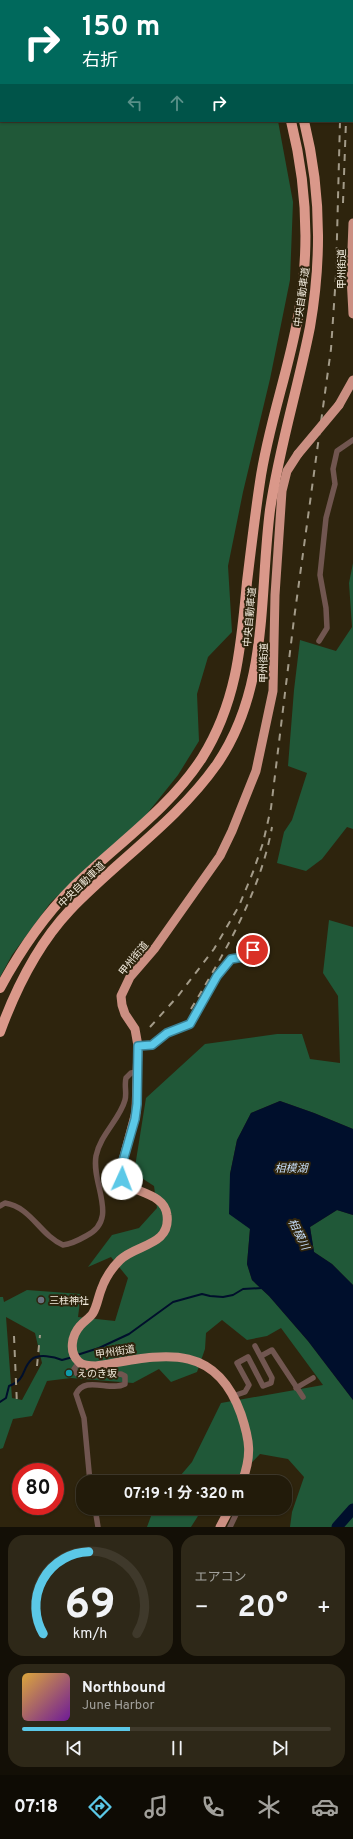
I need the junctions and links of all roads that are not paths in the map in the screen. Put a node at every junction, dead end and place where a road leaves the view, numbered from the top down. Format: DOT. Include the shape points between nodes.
graph roads {
  1 [pos="292,122"];
  2 [pos="304,122"];
  3 [pos="353,223"];
  4 [pos="352,299"];
  5 [pos="353,314"];
  6 [pos="353,380"];
  7 [pos="353,440"];
  8 [pos="320,641"];
  9 [pos="253,950"];
  10 [pos="0,988"];
  11 [pos="0,1032"];
  12 [pos="138,1046"];
  13 [pos="137,1072"];
  14 [pos="0,1206"];
  15 [pos="255,1346"];
  16 [pos="261,1356"];
  17 [pos="76,1357"];
  18 [pos="313,1378"];
  19 [pos="296,1388"];
  20 [pos="234,1396"];
  21 [pos="303,1397"];
  22 [pos="89,1475"];
  23 [pos="244,1475"];
  24 [pos="95,1515"];
  25 [pos="226,1515"];
  26 [pos="236,1515"];
  27 [pos="98,1527"];
  28 [pos="220,1527"];
  29 [pos="230,1527"];
  1 -- 10 [label="highway, 中央自動車道" via="300,159 305,209 304,266 298,317 265,451 250,550 238,666 226,711 211,742 191,773 167,801 74,886 37,928 14,961"];
  2 -- 11 [label="highway, 中央自動車道" via="312,157 318,206 317,270 309,329 271,508 256,666 251,687 237,727 218,762 194,793 158,830 74,906 44,942 17,991"];
  3 -- 4 [label="highway, 甲州街道" via="350,269"];
  4 -- 5 [label="highway, 甲州街道"];
  6 -- 12 [label="highway, 甲州街道, bridge" via="339,405 287,471 282,491 275,595 273,691 256,770 220,856 166,933 123,988 122,1004 135,1029"];
  7 -- 8 [label="street" via="337,451 333,469 335,484 326,518 320,575 327,628"];
  9 -- 12 [label="street" via="244,957 231,959 217,976 190,1024 167,1033 152,1045"];
  12 -- 13 [label="highway, 甲州街道"];
  13 -- 14 [label="street" via="126,1078 125,1099 96,1154 95,1172 104,1211 101,1223 96,1229 79,1240 63,1245 51,1237 22,1208 5,1202"];
  13 -- 17 [label="highway, 甲州街道" via="136,1112 121,1173 125,1184 163,1204 167,1221 160,1238 131,1251 111,1270 93,1313 80,1326 73,1338"];
  15 -- 16 [label="street"];
  16 -- 19 [label="street" via="272,1350"];
  16 -- 20 [label="street" via="272,1378 271,1383 263,1386 248,1356 237,1363 249,1385 245,1392"];
  17 -- 20 [label="highway, 甲州街道" via="85,1366 160,1356 190,1359 214,1371"];
  17 -- 22 [label="street" via="74,1369 77,1374 120,1374 125,1376 126,1381 118,1387 82,1387 76,1394 82,1411"];
  18 -- 19 [label="street"];
  19 -- 21 [label="street"];
  20 -- 23 [label="highway, 甲州街道" via="250,1444"];
  24 -- 27 [label="street"];
  25 -- 28 [label="highway"];
  26 -- 29 [label="street"];
}
